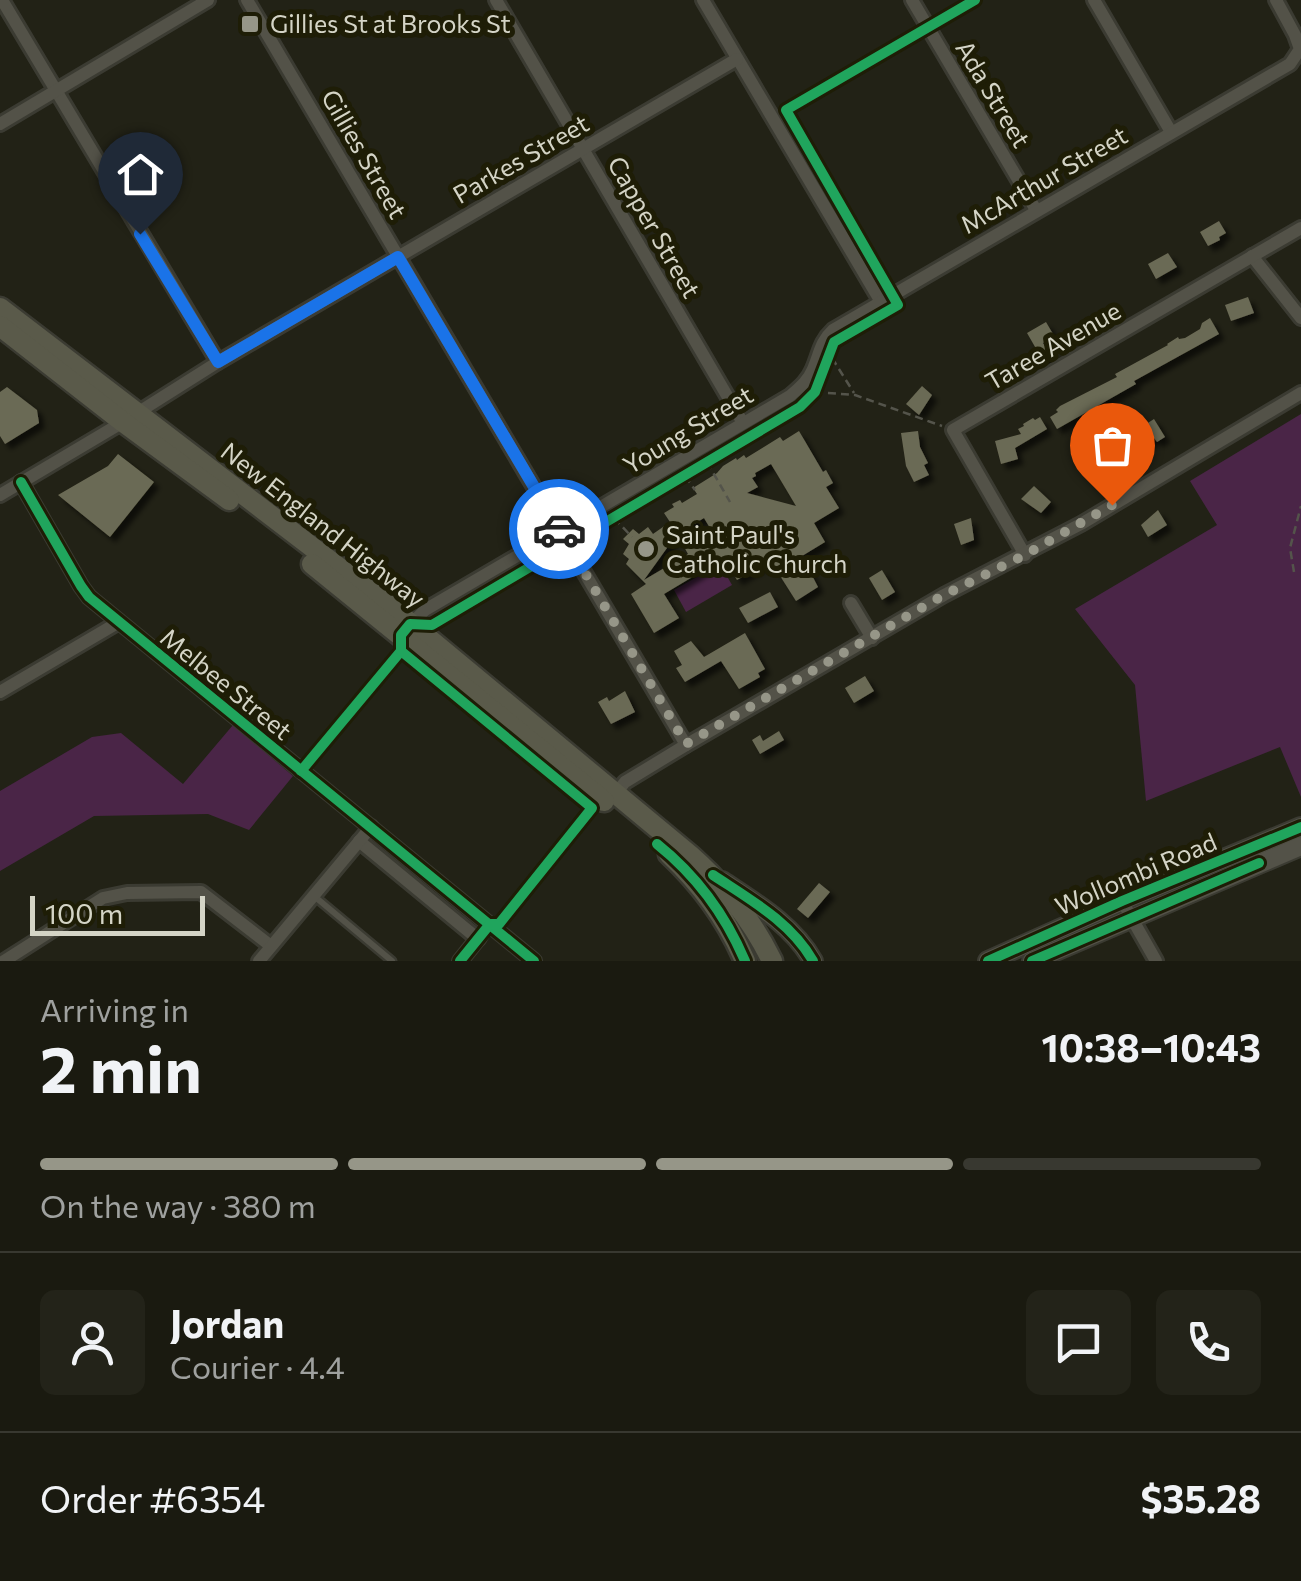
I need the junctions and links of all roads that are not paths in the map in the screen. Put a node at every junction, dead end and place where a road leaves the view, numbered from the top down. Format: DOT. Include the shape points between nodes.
graph roads {
  1 [pos="2,0"];
  2 [pos="208,0"];
  3 [pos="247,0"];
  4 [pos="496,0"];
  5 [pos="702,0"];
  6 [pos="912,0"];
  7 [pos="1094,0"];
  8 [pos="1276,0"];
  9 [pos="737,59"];
  10 [pos="55,90"];
  11 [pos="0,124"];
  12 [pos="1171,132"];
  13 [pos="582,149"];
  14 [pos="1036,210"];
  15 [pos="1301,228"];
  16 [pos="1252,256"];
  17 [pos="398,257"];
  18 [pos="881,302"];
  19 [pos="0,308"];
  20 [pos="1301,318"];
  21 [pos="0,326"];
  22 [pos="829,345"];
  23 [pos="218,362"];
  24 [pos="1301,393"];
  25 [pos="130,418"];
  26 [pos="743,423"];
  27 [pos="22,482"];
  28 [pos="0,495"];
  29 [pos="561,531"];
  30 [pos="1025,555"];
  31 [pos="851,603"];
  32 [pos="119,622"];
  33 [pos="406,630"];
  34 [pos="872,638"];
  35 [pos="0,692"];
  36 [pos="686,744"];
  37 [pos="616,793"];
  38 [pos="370,826"];
  39 [pos="1301,827"];
  40 [pos="359,841"];
  41 [pos="1301,846"];
  42 [pos="713,875"];
  43 [pos="313,896"];
  44 [pos="1126,909"];
  45 [pos="490,924"];
  46 [pos="478,939"];
  47 [pos="271,946"];
  48 [pos="4,961"];
  49 [pos="260,961"];
  50 [pos="392,961"];
  51 [pos="460,961"];
  52 [pos="534,961"];
  53 [pos="745,961"];
  54 [pos="772,961"];
  55 [pos="813,961"];
  56 [pos="988,961"];
  57 [pos="1032,961"];
  58 [pos="1156,961"];
  1 -- 10 [label="street"];
  2 -- 10 [label="street"];
  3 -- 17 [label="street, Gillies Street"];
  4 -- 13 [label="street, Capper Street"];
  5 -- 9 [label="street"];
  6 -- 14 [label="street, Ada Street"];
  7 -- 12 [label="street"];
  8 -- 12 [label="street, McArthur Street" via="1300,49 1290,64"];
  9 -- 13 [label="street, Parkes Street"];
  9 -- 18 [label="street"];
  10 -- 11 [label="street"];
  10 -- 23 [label="street"];
  12 -- 14 [label="street, McArthur Street"];
  13 -- 17 [label="street, Parkes Street"];
  13 -- 26 [label="street, Capper Street"];
  14 -- 18 [label="street, McArthur Street"];
  15 -- 16 [label="street, Taree Avenue"];
  16 -- 20 [label="street"];
  16 -- 30 [label="street, Taree Avenue" via="953,430"];
  17 -- 23 [label="street, Parkes Street"];
  17 -- 29 [label="street, Gillies Street"];
  18 -- 22 [label="street, McArthur Street" via="834,330"];
  19 -- 25 [label="highway, New England Highway"];
  21 -- 25 [label="highway, New England Highway"];
  22 -- 26 [label="street, Young Street" via="790,396"];
  23 -- 25 [label="street, Parkes Street"];
  24 -- 30 [label="street"];
  25 -- 27 [label="street, Parkes Street"];
  25 -- 33 [label="highway, New England Highway"];
  26 -- 29 [label="street, Young Street"];
  27 -- 28 [label="street, Parkes Street"];
  27 -- 32 [label="street, Melbee Street" via="81,586"];
  29 -- 33 [label="street, Young Street" via="425,610"];
  29 -- 36 [label="street, Gillies Street"];
  30 -- 34 [label="street"];
  31 -- 34 [label="street"];
  32 -- 35 [label="street"];
  32 -- 38 [label="street, Melbee Street"];
  33 -- 37 [label="highway, New England Highway"];
  33 -- 53 [label="highway, New England Highway" via="694,878"];
  34 -- 36 [label="street"];
  36 -- 37 [label="street"];
  37 -- 42 [label="highway, New England Highway"];
  38 -- 40 [label="street"];
  38 -- 45 [label="street, Melbee Street"];
  39 -- 44 [label="main road, Wollombi Road"];
  40 -- 43 [label="street"];
  40 -- 46 [label="street"];
  41 -- 44 [label="main road, Wollombi Road"];
  42 -- 54 [label="highway, New England Highway"];
  42 -- 55 [label="main road" via="795,935"];
  43 -- 47 [label="street"];
  43 -- 50 [label="lane"];
  44 -- 56 [label="main road, Wollombi Road"];
  44 -- 57 [label="main road, Wollombi Road"];
  44 -- 58 [label="street"];
  45 -- 46 [label="street"];
  45 -- 52 [label="street, Melbee Street"];
  46 -- 51 [label="street"];
  47 -- 48 [label="street" via="201,892 127,893 104,898"];
  47 -- 49 [label="street"];
}
